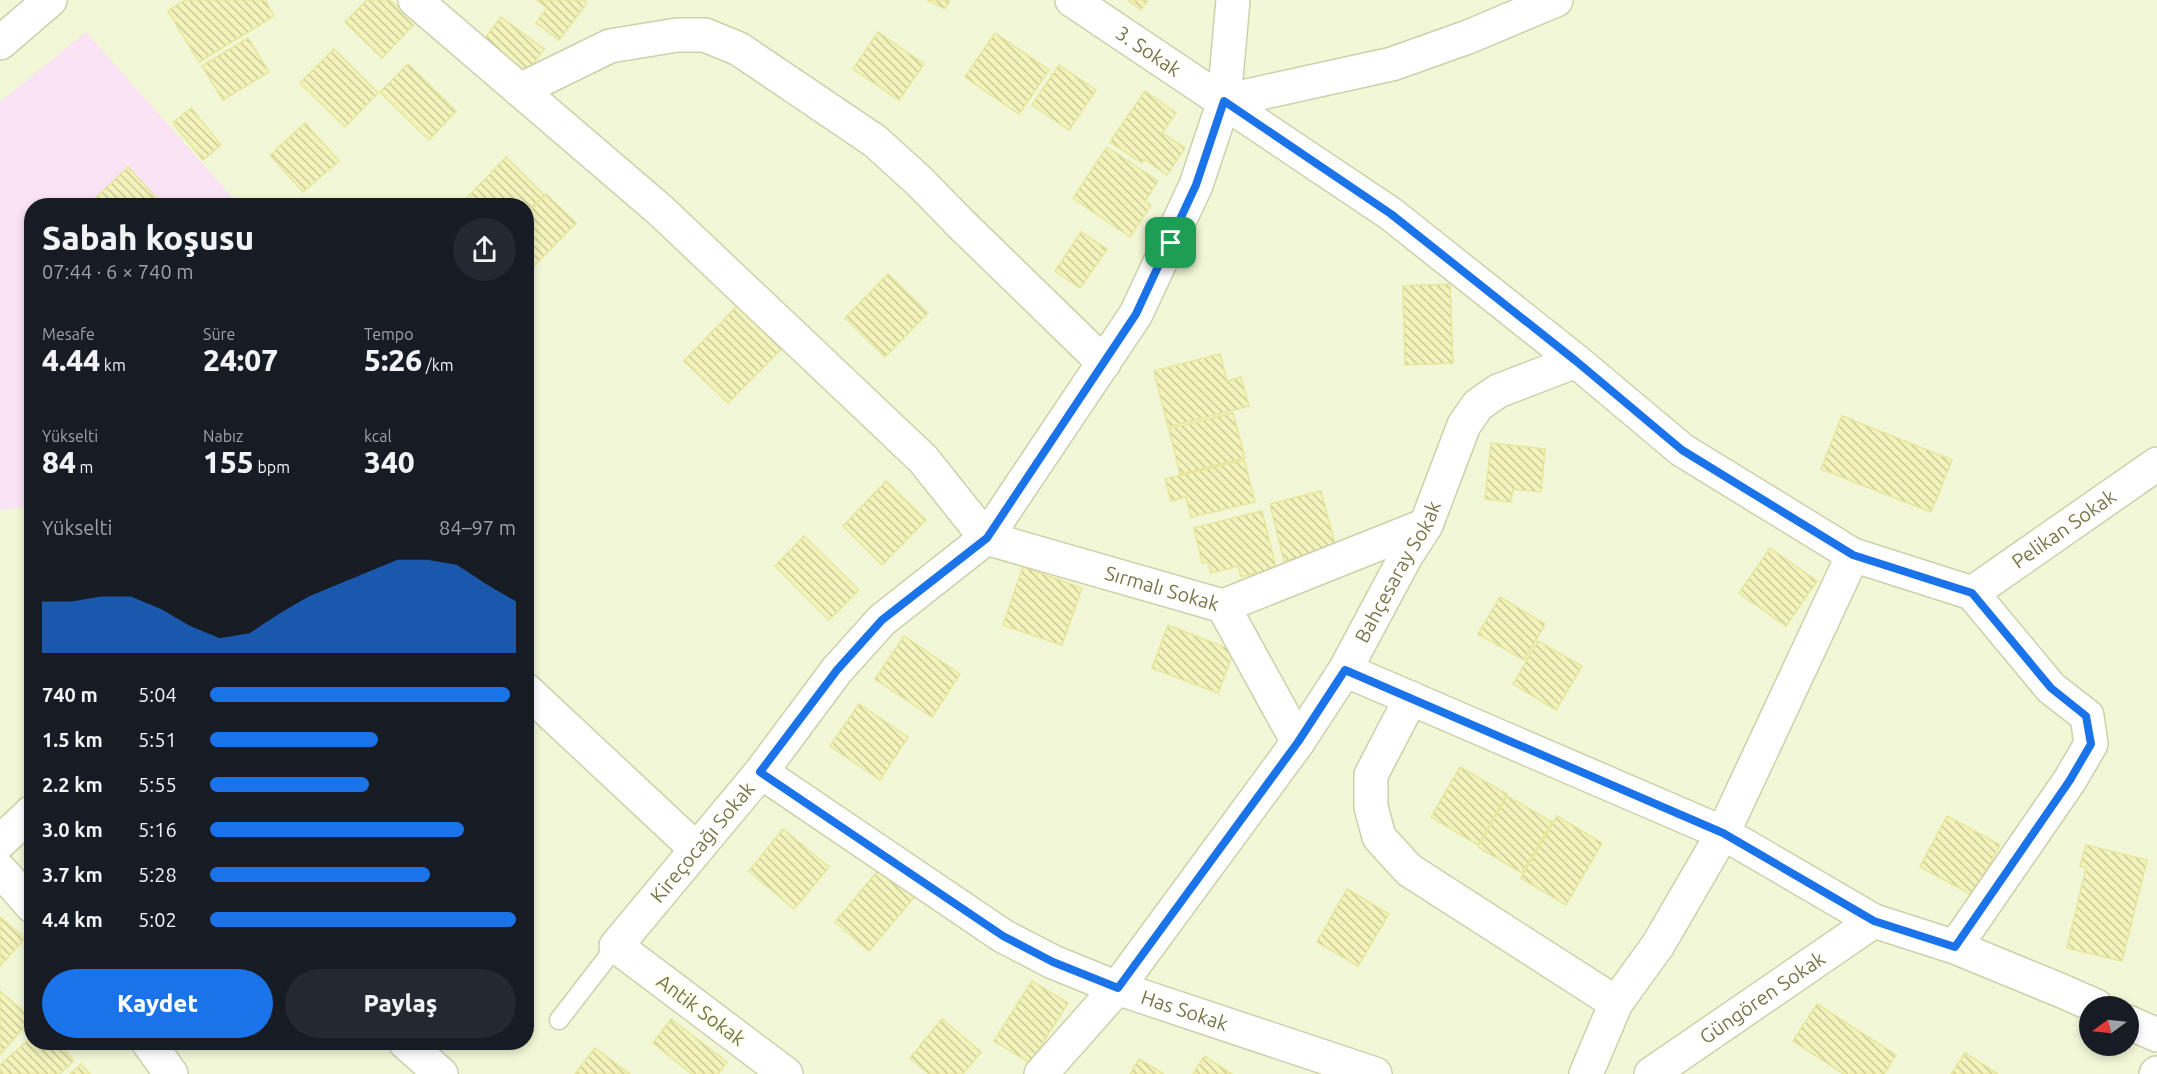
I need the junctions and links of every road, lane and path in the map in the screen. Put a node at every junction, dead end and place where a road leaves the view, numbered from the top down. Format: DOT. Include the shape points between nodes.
graph roads {
  1 [pos="50,0"];
  2 [pos="415,0"];
  3 [pos="1072,0"];
  4 [pos="1233,0"];
  5 [pos="1556,0"];
  6 [pos="0,43"];
  7 [pos="520,90"];
  8 [pos="1224,101"];
  9 [pos="1576,361"];
  10 [pos="1104,363"];
  11 [pos="2157,464"];
  12 [pos="1426,525"];
  13 [pos="987,538"];
  14 [pos="1853,555"];
  15 [pos="1972,593"];
  16 [pos="1222,606"];
  17 [pos="1345,670"];
  18 [pos="1412,698"];
  19 [pos="534,699"];
  20 [pos="1298,742"];
  21 [pos="760,772"];
  22 [pos="24,820"];
  23 [pos="1723,833"];
  24 [pos="0,842"];
  25 [pos="696,849"];
  26 [pos="0,870"];
  27 [pos="24,897"];
  28 [pos="1874,921"];
  29 [pos="616,946"];
  30 [pos="1955,947"];
  31 [pos="1118,988"];
  32 [pos="2079,998"];
  33 [pos="1616,1003"];
  34 [pos="558,1020"];
  35 [pos="2139,1027"];
  36 [pos="2157,1035"];
  37 [pos="154,1050"];
  38 [pos="171,1074"];
  39 [pos="786,1074"];
  40 [pos="1041,1074"];
  41 [pos="1375,1074"];
  42 [pos="1586,1074"];
  43 [pos="1651,1074"];
  1 -- 6 [label="street"];
  2 -- 7 [label="street"];
  3 -- 8 [label="street, 3. Sokak"];
  4 -- 8 [label="street, Kireçocağı Sokak"];
  5 -- 8 [label="street" via="1468,38 1392,64"];
  7 -- 10 [label="street" via="610,46 676,34 705,34 739,50 875,141"];
  7 -- 13 [label="street" via="660,210 915,451"];
  8 -- 9 [label="street, 3. Sokak" via="1391,214"];
  8 -- 10 [label="street, Kireçocağı Sokak" via="1196,185 1171,243 1136,314"];
  9 -- 12 [label="street, Bahçesaray Sokak" via="1498,392 1478,405 1464,425"];
  9 -- 14 [label="street, 3. Sokak" via="1682,450"];
  10 -- 13 [label="street, Kireçocağı Sokak"];
  11 -- 15 [label="street, Pelikan Sokak"];
  12 -- 16 [label="street"];
  12 -- 17 [label="street, Bahçesaray Sokak"];
  13 -- 16 [label="street, Sırmalı Sokak"];
  13 -- 21 [label="street, Kireçocağı Sokak" via="882,620 837,670"];
  14 -- 15 [label="street, 3. Sokak"];
  14 -- 23 [label="street"];
  15 -- 30 [label="street" via="2051,688 2086,716 2091,744"];
  16 -- 20 [label="street, Sırmalı Sokak"];
  17 -- 18 [label="street"];
  17 -- 20 [label="street, Bahçesaray Sokak"];
  18 -- 23 [label="street"];
  18 -- 33 [label="street" via="1371,775 1371,807 1379,837 1409,870"];
  19 -- 25 [label="street"];
  20 -- 31 [label="street, Bahçesaray Sokak"];
  21 -- 25 [label="street, Kireçocağı Sokak"];
  21 -- 31 [label="street, Has Sokak" via="1003,936 1053,962"];
  22 -- 24 [label="street"];
  23 -- 28 [label="street"];
  23 -- 33 [label="street" via="1658,945"];
  25 -- 29 [label="street, Kireçocağı Sokak"];
  26 -- 27 [label="street"];
  28 -- 30 [label="street"];
  28 -- 43 [label="street, Güngören Sokak"];
  29 -- 34 [label="lane, Kireçocağı Sokak"];
  29 -- 39 [label="street, Antik Sokak"];
  30 -- 32 [label="street"];
  31 -- 40 [label="street, Bahçesaray Sokak"];
  31 -- 41 [label="street, Has Sokak"];
  33 -- 42 [label="street"];
  35 -- 36 [label="street"];
  37 -- 38 [label="street"];
}
